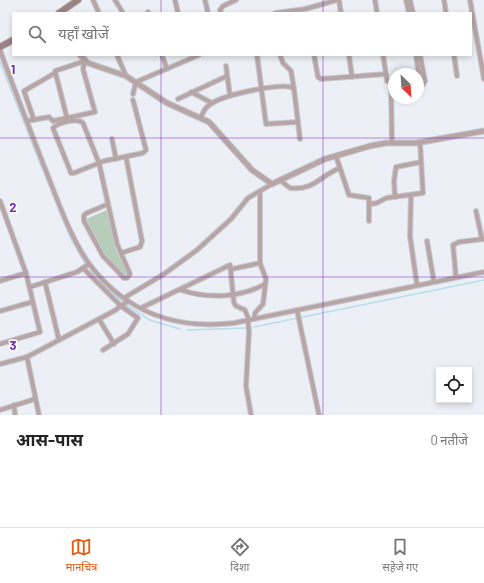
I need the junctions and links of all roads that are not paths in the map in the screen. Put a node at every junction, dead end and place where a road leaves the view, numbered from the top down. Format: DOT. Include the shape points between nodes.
graph roads {
  1 [pos="78,0"];
  2 [pos="92,0"];
  3 [pos="115,0"];
  4 [pos="174,0"];
  5 [pos="205,0"];
  6 [pos="236,0"];
  7 [pos="338,0"];
  8 [pos="375,0"];
  9 [pos="406,0"];
  10 [pos="410,0"];
  11 [pos="444,0"];
  12 [pos="470,0"];
  13 [pos="305,11"];
  14 [pos="60,12"];
  15 [pos="98,12"];
  16 [pos="122,12"];
  17 [pos="178,12"];
  18 [pos="208,12"];
  19 [pos="221,12"];
  20 [pos="290,12"];
  21 [pos="341,12"];
  22 [pos="377,12"];
  23 [pos="409,12"];
  24 [pos="413,12"];
  25 [pos="446,12"];
  26 [pos="12,41"];
  27 [pos="0,48"];
  28 [pos="81,56"];
  29 [pos="117,56"];
  30 [pos="162,56"];
  31 [pos="192,56"];
  32 [pos="257,56"];
  33 [pos="280,56"];
  34 [pos="314,56"];
  35 [pos="348,56"];
  36 [pos="383,56"];
  37 [pos="416,56"];
  38 [pos="420,56"];
  39 [pos="454,56"];
  40 [pos="85,61"];
  41 [pos="226,66"];
  42 [pos="167,69"];
  43 [pos="55,74"];
  44 [pos="386,74"];
  45 [pos="126,76"];
  46 [pos="227,76"];
  47 [pos="457,76"];
  48 [pos="352,77"];
  49 [pos="484,79"];
  50 [pos="387,81"];
  51 [pos="136,82"];
  52 [pos="294,89"];
  53 [pos="261,90"];
  54 [pos="191,92"];
  55 [pos="133,94"];
  56 [pos="230,96"];
  57 [pos="178,98"];
  58 [pos="133,100"];
  59 [pos="212,104"];
  60 [pos="391,104"];
  61 [pos="201,117"];
  62 [pos="67,118"];
  63 [pos="34,120"];
  64 [pos="27,121"];
  65 [pos="298,122"];
  66 [pos="484,131"];
  67 [pos="112,139"];
  68 [pos="300,139"];
  69 [pos="420,142"];
  70 [pos="392,143"];
  71 [pos="336,156"];
  72 [pos="126,157"];
  73 [pos="116,159"];
  74 [pos="421,162"];
  75 [pos="99,163"];
  76 [pos="340,168"];
  77 [pos="281,181"];
  78 [pos="272,184"];
  79 [pos="260,191"];
  80 [pos="410,195"];
  81 [pos="395,197"];
  82 [pos="0,201"];
  83 [pos="108,204"];
  84 [pos="370,204"];
  85 [pos="476,211"];
  86 [pos="2,215"];
  87 [pos="369,221"];
  88 [pos="483,239"];
  89 [pos="427,241"];
  90 [pos="121,253"];
  91 [pos="260,263"];
  92 [pos="90,264"];
  93 [pos="83,268"];
  94 [pos="232,269"];
  95 [pos="484,272"];
  96 [pos="26,273"];
  97 [pos="0,274"];
  98 [pos="456,277"];
  99 [pos="1,281"];
  100 [pos="45,282"];
  101 [pos="434,282"];
  102 [pos="265,284"];
  103 [pos="417,285"];
  104 [pos="30,287"];
  105 [pos="180,290"];
  106 [pos="233,294"];
  107 [pos="126,300"];
  108 [pos="32,302"];
  109 [pos="121,306"];
  110 [pos="141,308"];
  111 [pos="297,310"];
  112 [pos="0,311"];
  113 [pos="99,319"];
  114 [pos="250,320"];
  115 [pos="59,340"];
  116 [pos="0,344"];
  117 [pos="114,344"];
  118 [pos="103,350"];
  119 [pos="27,357"];
  120 [pos="0,364"];
  121 [pos="35,399"];
  122 [pos="14,406"];
  123 [pos="0,410"];
  124 [pos="16,415"];
  125 [pos="39,415"];
  126 [pos="251,415"];
  127 [pos="319,415"];
  1 -- 14 [label="main road"];
  2 -- 15 [label="street"];
  3 -- 16 [label="street"];
  4 -- 17 [label="street"];
  5 -- 18 [label="street"];
  6 -- 19 [label="street" via="223,6"];
  7 -- 13 [label="street"];
  7 -- 21 [label="street"];
  8 -- 22 [label="street"];
  9 -- 23 [label="street"];
  10 -- 24 [label="street"];
  11 -- 25 [label="street"];
  12 -- 49 [label="street"];
  13 -- 20 [label="street"];
  26 -- 27 [label="main road"];
  27 -- 64 [label="street"];
  28 -- 40 [label="street"];
  29 -- 45 [label="street"];
  30 -- 42 [label="street"];
  31 -- 42 [label="street"];
  32 -- 53 [label="street"];
  33 -- 52 [label="street" via="291,71"];
  34 -- 48 [label="street" via="318,77 321,79"];
  35 -- 48 [label="street"];
  36 -- 44 [label="street"];
  37 -- 38 [label="street" via="420,81 423,84 425,81"];
  39 -- 47 [label="street"];
  40 -- 43 [label="street" via="58,69"];
  40 -- 45 [label="street"];
  40 -- 62 [label="street" via="83,69 95,112"];
  41 -- 46 [label="street"];
  42 -- 51 [label="street"];
  43 -- 62 [label="street"];
  43 -- 63 [label="street" via="24,91"];
  44 -- 48 [label="street"];
  44 -- 50 [label="street"];
  45 -- 51 [label="street"];
  46 -- 54 [label="street"];
  46 -- 56 [label="street"];
  51 -- 55 [label="street"];
  51 -- 61 [label="street" via="167,103"];
  52 -- 53 [label="street" via="288,86"];
  52 -- 65 [label="street"];
  53 -- 56 [label="street"];
  53 -- 65 [label="street" via="266,124"];
  54 -- 57 [label="street"];
  54 -- 59 [label="street"];
  56 -- 59 [label="street"];
  58 -- 72 [label="street" via="146,150"];
  59 -- 61 [label="street" via="205,109"];
  60 -- 70 [label="street"];
  61 -- 78 [label="street" via="216,128 252,170"];
  62 -- 63 [label="street" via="53,121 49,117"];
  63 -- 64 [label="street"];
  64 -- 92 [label="street" via="76,240"];
  65 -- 68 [label="street"];
  66 -- 69 [label="street"];
  67 -- 73 [label="street"];
  69 -- 70 [label="street"];
  69 -- 74 [label="street"];
  70 -- 71 [label="street" via="377,144"];
  71 -- 76 [label="street"];
  71 -- 77 [label="street"];
  72 -- 73 [label="street"];
  72 -- 90 [label="street" via="142,241 140,247"];
  73 -- 75 [label="street"];
  74 -- 80 [label="street" via="424,190 420,194"];
  74 -- 81 [label="street" via="396,167"];
  75 -- 75 [label="street" via="71,173 53,128 60,124 82,121"];
  75 -- 83 [label="street"];
  76 -- 77 [label="street" via="306,187 290,188"];
  76 -- 84 [label="street" via="349,194 354,197 368,197"];
  77 -- 78 [label="street"];
  78 -- 79 [label="street"];
  79 -- 91 [label="street"];
  79 -- 107 [label="street" via="248,198 231,219 197,250"];
  80 -- 81 [label="street"];
  80 -- 103 [label="street" via="410,236"];
  81 -- 84 [label="street"];
  82 -- 86 [label="street"];
  83 -- 90 [label="street"];
  83 -- 90 [label="street" via="84,215 84,221 103,256 124,278 127,278 130,274"];
  84 -- 87 [label="street"];
  85 -- 88 [label="street"];
  86 -- 96 [label="street"];
  88 -- 98 [label="street" via="453,245"];
  89 -- 101 [label="street"];
  91 -- 94 [label="street"];
  91 -- 102 [label="street"];
  92 -- 93 [label="street"];
  92 -- 107 [label="street" via="107,284"];
  93 -- 100 [label="street"];
  93 -- 109 [label="street"];
  94 -- 105 [label="street" via="230,265"];
  94 -- 106 [label="street"];
  95 -- 98 [label="street"];
  96 -- 99 [label="street"];
  96 -- 104 [label="street"];
  97 -- 99 [label="street"];
  98 -- 101 [label="street"];
  100 -- 104 [label="street"];
  100 -- 115 [label="street"];
  101 -- 103 [label="street"];
  102 -- 106 [label="street" via="251,291"];
  102 -- 114 [label="street" via="264,304"];
  103 -- 111 [label="street"];
  104 -- 108 [label="street"];
  105 -- 106 [label="street" via="201,296"];
  105 -- 110 [label="street"];
  106 -- 114 [label="street" via="235,305 245,310"];
  107 -- 109 [label="street"];
  107 -- 110 [label="street"];
  108 -- 112 [label="street"];
  108 -- 116 [label="street" via="40,332"];
  109 -- 113 [label="street"];
  109 -- 117 [label="street" via="137,316 138,320 128,334"];
  110 -- 114 [label="street" via="186,324 208,326"];
  111 -- 114 [label="street"];
  111 -- 127 [label="street"];
  113 -- 115 [label="street"];
  113 -- 117 [label="street"];
  114 -- 126 [label="street" via="246,386"];
  115 -- 119 [label="street"];
  117 -- 118 [label="street"];
  119 -- 120 [label="street"];
  119 -- 121 [label="street"];
  121 -- 122 [label="street"];
  121 -- 125 [label="street"];
  122 -- 123 [label="street"];
  122 -- 124 [label="street"];
}
